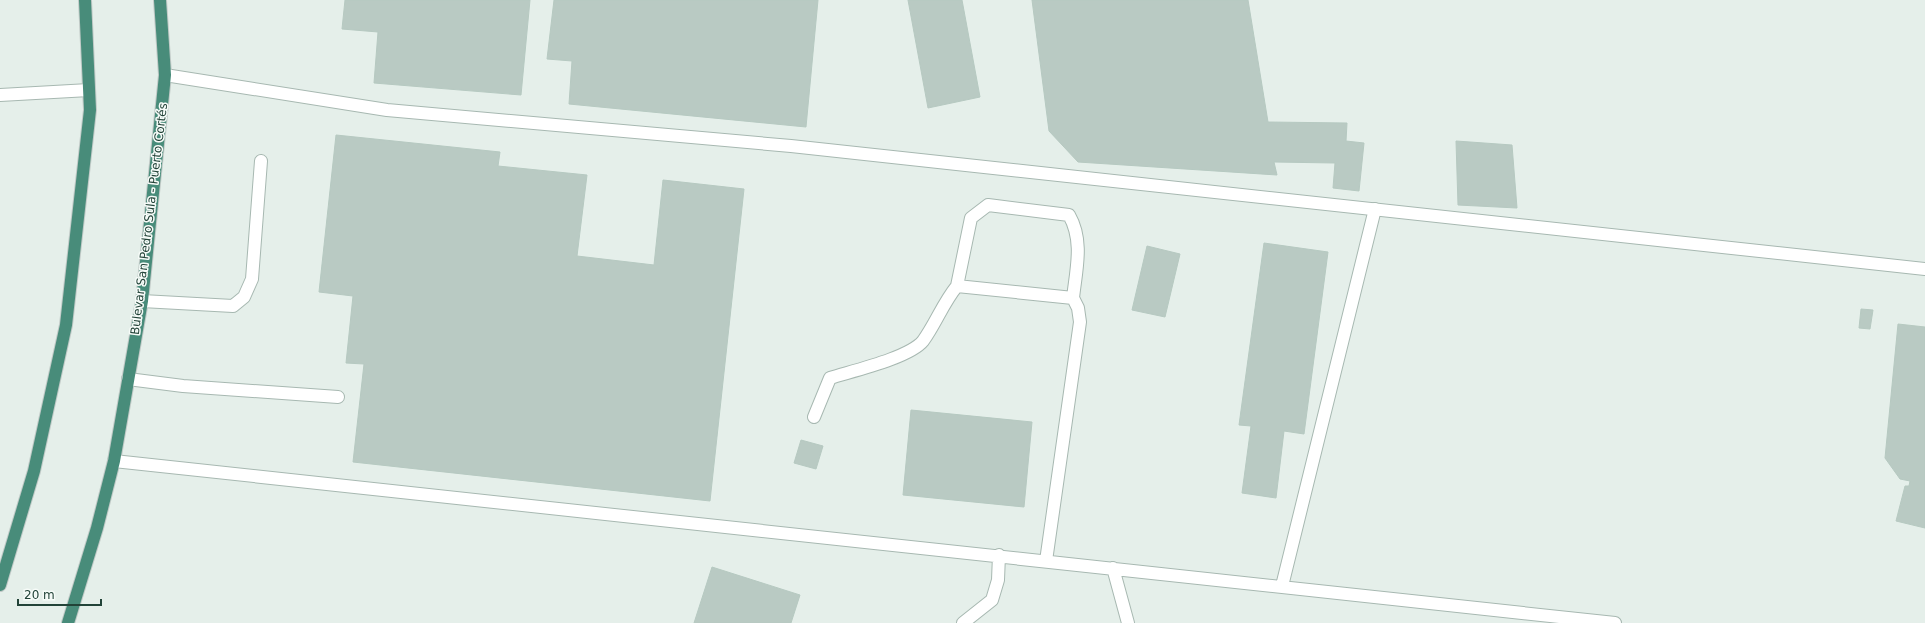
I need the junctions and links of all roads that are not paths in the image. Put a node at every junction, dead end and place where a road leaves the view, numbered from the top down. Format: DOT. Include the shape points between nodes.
graph roads {
  1 [pos="85,0"];
  2 [pos="160,0"];
  3 [pos="165,75"];
  4 [pos="89,90"];
  5 [pos="0,95"];
  6 [pos="261,161"];
  7 [pos="1375,209"];
  8 [pos="1925,269"];
  9 [pos="957,286"];
  10 [pos="1073,298"];
  11 [pos="142,301"];
  12 [pos="128,380"];
  13 [pos="338,397"];
  14 [pos="814,417"];
  15 [pos="114,461"];
  16 [pos="999,555"];
  17 [pos="1046,561"];
  18 [pos="1113,568"];
  19 [pos="0,585"];
  20 [pos="1282,586"];
  21 [pos="68,623"];
  22 [pos="963,623"];
  23 [pos="1128,623"];
  24 [pos="1615,623"];
  1 -- 4 [label="highway"];
  2 -- 3 [label="highway, Bulevar San Pedro Sula - Puerto Cortés"];
  3 -- 7 [label="street" via="387,110 791,146"];
  3 -- 11 [label="highway, Bulevar San Pedro Sula - Puerto Cortés"];
  4 -- 5 [label="street"];
  4 -- 19 [label="highway" via="90,110 84,173 66,325 34,471"];
  6 -- 11 [label="street" via="252,279 244,297 233,306"];
  7 -- 8 [label="street"];
  7 -- 20 [label="street"];
  9 -- 10 [label="street"];
  9 -- 10 [label="street" via="971,218 988,204 1069,215 1076,226 1079,249"];
  9 -- 14 [label="street" via="946,299 922,342 904,354 830,378"];
  10 -- 17 [label="street" via="1080,322"];
  11 -- 12 [label="highway, Bulevar San Pedro Sula - Puerto Cortés"];
  12 -- 13 [label="street"];
  12 -- 15 [label="highway, Bulevar San Pedro Sula - Puerto Cortés"];
  15 -- 16 [label="street"];
  15 -- 21 [label="highway, Bulevar San Pedro Sula - Puerto Cortés"];
  16 -- 17 [label="street"];
  16 -- 22 [label="street" via="998,580 992,600"];
  17 -- 18 [label="street"];
  18 -- 20 [label="street"];
  18 -- 23 [label="street"];
  20 -- 24 [label="street"];
}
